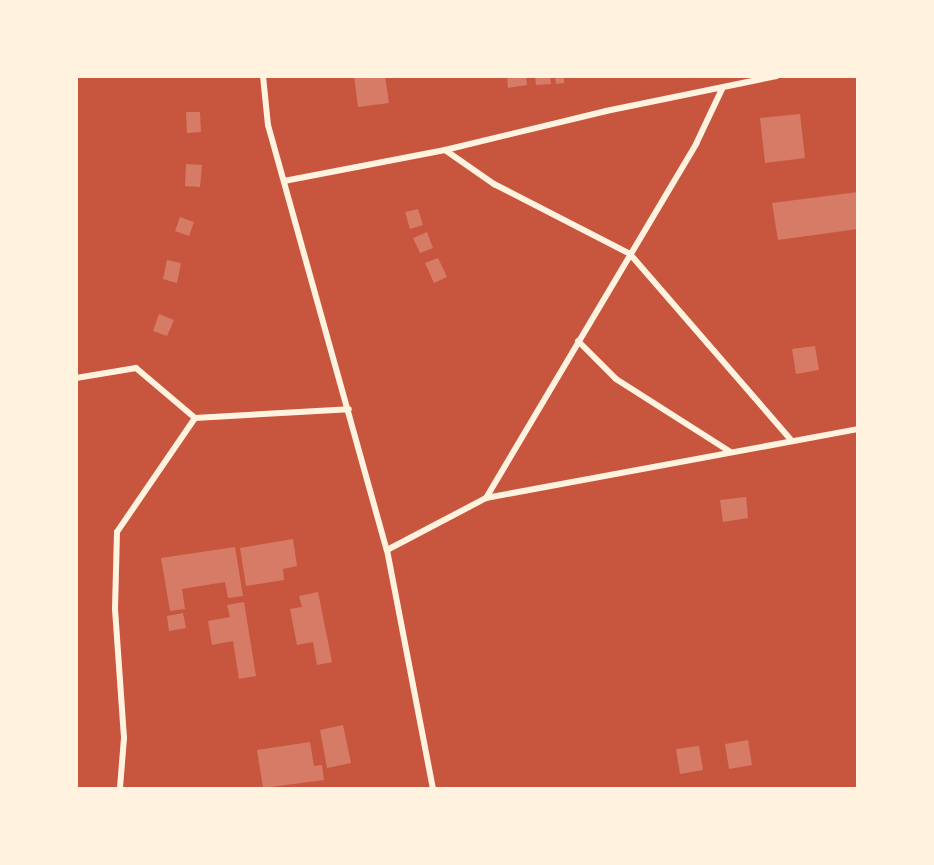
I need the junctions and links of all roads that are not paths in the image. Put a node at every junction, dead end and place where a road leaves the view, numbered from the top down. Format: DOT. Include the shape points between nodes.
graph roads {
  1 [pos="263,76"];
  2 [pos="776,76"];
  3 [pos="722,89"];
  4 [pos="445,150"];
  5 [pos="284,181"];
  6 [pos="630,254"];
  7 [pos="578,341"];
  8 [pos="76,378"];
  9 [pos="349,409"];
  10 [pos="195,418"];
  11 [pos="858,429"];
  12 [pos="790,439"];
  13 [pos="729,451"];
  14 [pos="486,498"];
  15 [pos="387,550"];
  16 [pos="120,789"];
  17 [pos="433,789"];
  1 -- 5 [label="street" via="268,125"];
  2 -- 3 [label="street"];
  3 -- 4 [label="street" via="606,111"];
  3 -- 6 [label="street" via="696,144"];
  4 -- 5 [label="street"];
  4 -- 6 [label="street" via="494,184"];
  5 -- 9 [label="street"];
  6 -- 7 [label="street"];
  6 -- 12 [label="street"];
  7 -- 13 [label="street" via="616,379"];
  7 -- 14 [label="street"];
  8 -- 10 [label="street" via="136,368"];
  9 -- 10 [label="street"];
  9 -- 15 [label="street"];
  10 -- 16 [label="street" via="117,532 115,609 124,738"];
  11 -- 12 [label="street"];
  12 -- 13 [label="street"];
  13 -- 14 [label="street"];
  14 -- 15 [label="street"];
  15 -- 17 [label="street"];
}
